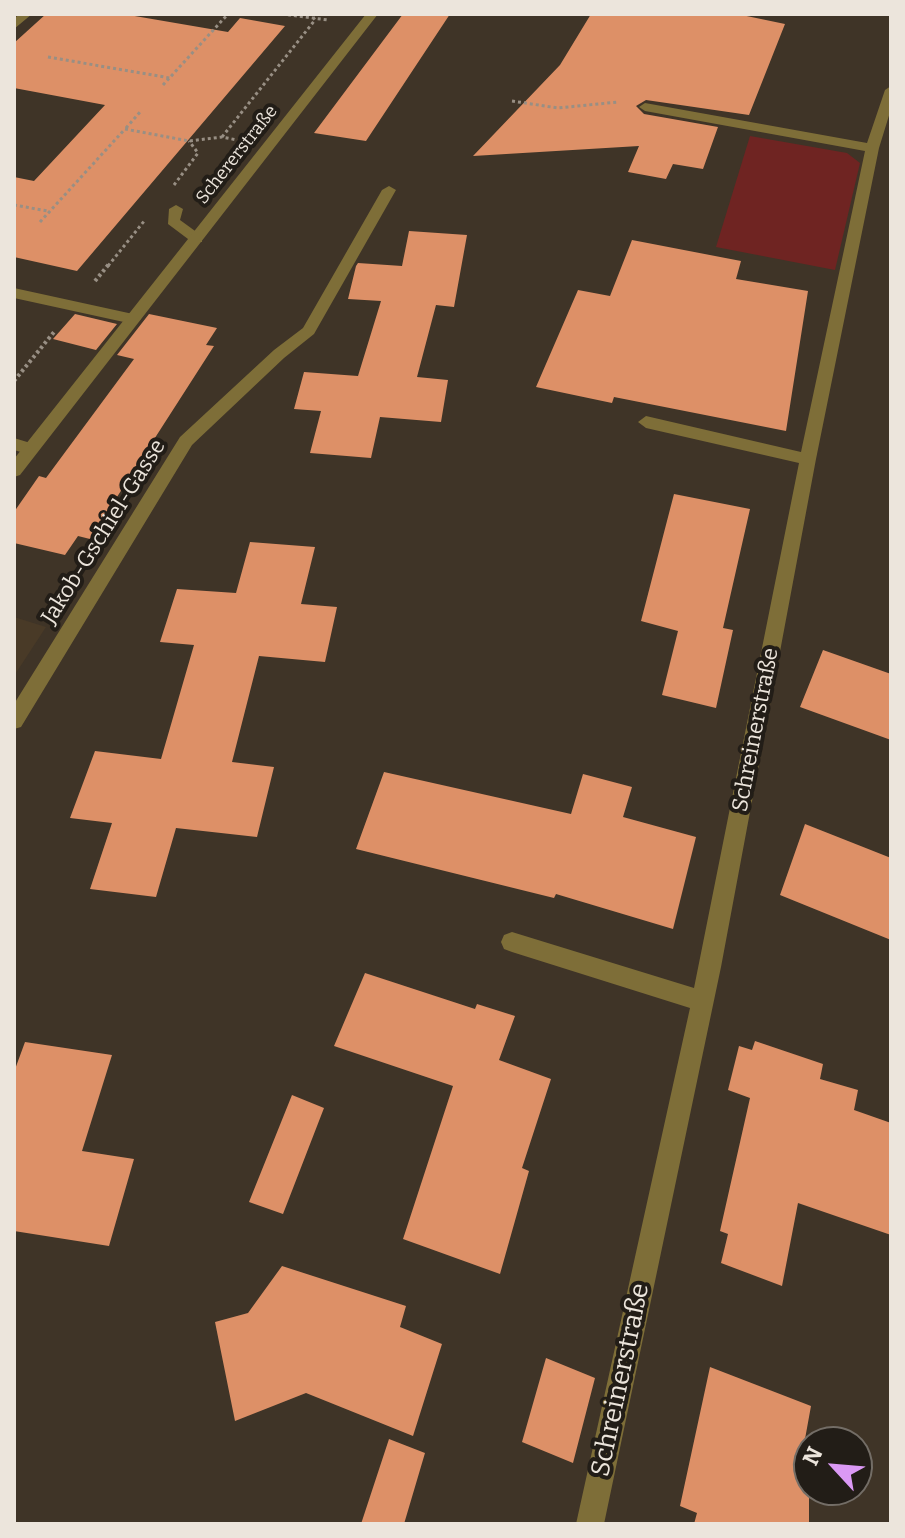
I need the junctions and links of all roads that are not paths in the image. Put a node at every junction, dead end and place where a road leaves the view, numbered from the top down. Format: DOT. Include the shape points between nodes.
graph roads {
  1 [pos="26,14"];
  2 [pos="368,20"];
  3 [pos="14,25"];
  4 [pos="891,90"];
  5 [pos="645,107"];
  6 [pos="872,148"];
  7 [pos="389,190"];
  8 [pos="176,209"];
  9 [pos="197,239"];
  10 [pos="14,293"];
  11 [pos="133,319"];
  12 [pos="646,422"];
  13 [pos="22,447"];
  14 [pos="808,459"];
  15 [pos="14,471"];
  16 [pos="14,721"];
  17 [pos="512,942"];
  18 [pos="702,1001"];
  19 [pos="590,1524"];
  1 -- 3 [label="street"];
  2 -- 9 [label="street, Schererstraße"];
  4 -- 6 [label="street, Schreinerstraße"];
  5 -- 6 [label="street"];
  6 -- 14 [label="street, Schreinerstraße"];
  7 -- 16 [label="street, Jakob-Gschiel-Gasse" via="309,331 186,441"];
  8 -- 9 [label="street" via="173,221"];
  9 -- 11 [label="street, Schererstraße"];
  10 -- 11 [label="street"];
  11 -- 13 [label="street, Schererstraße"];
  12 -- 14 [label="street"];
  13 -- 15 [label="street, Schererstraße"];
  14 -- 18 [label="street, Schreinerstraße"];
  17 -- 18 [label="street"];
  18 -- 19 [label="street, Schreinerstraße"];
}
